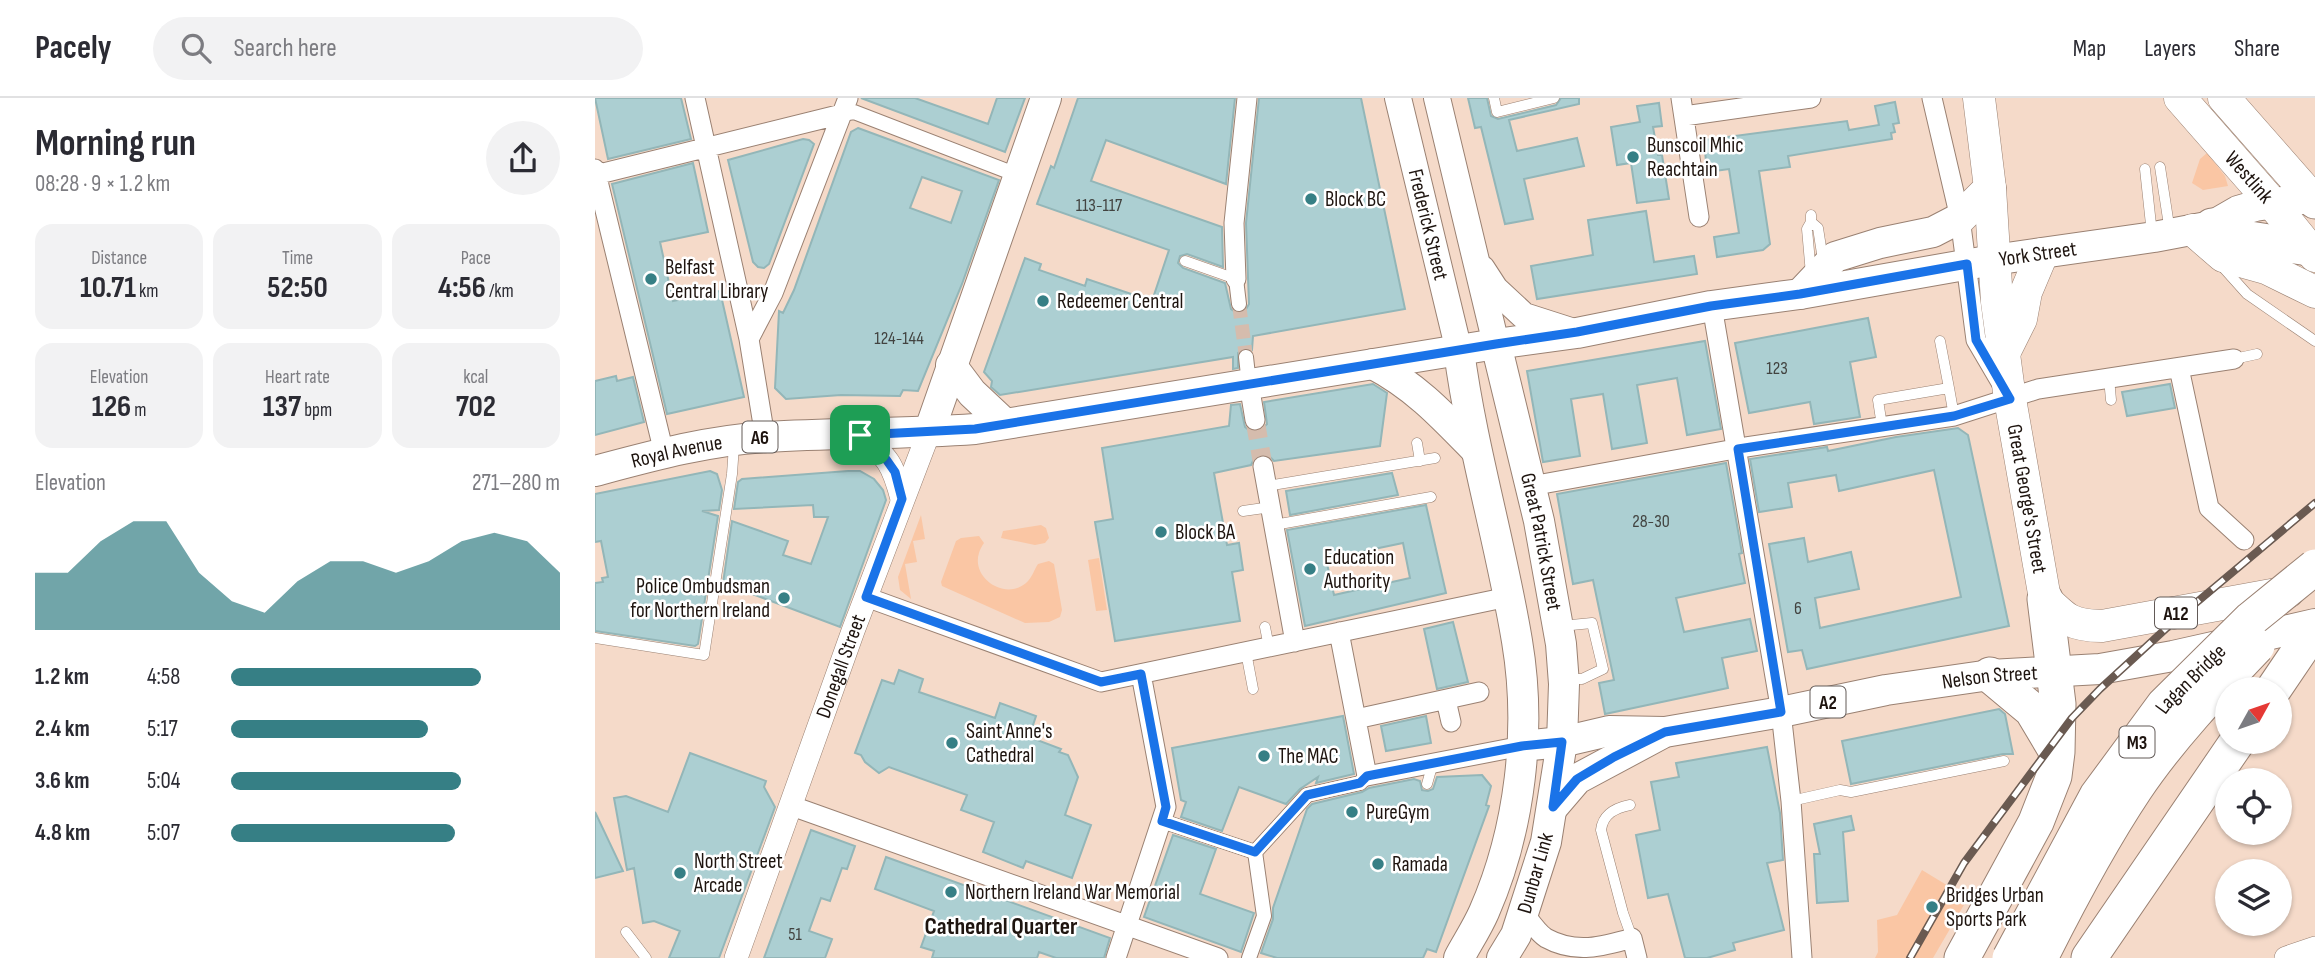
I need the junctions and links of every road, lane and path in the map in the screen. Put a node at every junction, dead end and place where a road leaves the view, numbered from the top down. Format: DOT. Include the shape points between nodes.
graph roads {
  1 [pos="695,98"];
  2 [pos="1046,98"];
  3 [pos="1247,98"];
  4 [pos="1398,98"];
  5 [pos="1437,98"];
  6 [pos="1494,98"];
  7 [pos="1554,98"];
  8 [pos="1811,98"];
  9 [pos="1932,98"];
  10 [pos="1979,98"];
  11 [pos="2180,98"];
  12 [pos="2224,98"];
  13 [pos="845,106"];
  14 [pos="1683,107"];
  15 [pos="706,147"];
  16 [pos="2160,167"];
  17 [pos="2145,169"];
  18 [pos="596,173"];
  19 [pos="1020,176"];
  20 [pos="1990,188"];
  21 [pos="2314,199"];
  22 [pos="2272,203"];
  23 [pos="1699,217"];
  24 [pos="1960,218"];
  25 [pos="2188,235"];
  26 [pos="2313,251"];
  27 [pos="2042,254"];
  28 [pos="1476,259"];
  29 [pos="1185,261"];
  30 [pos="1980,262"];
  31 [pos="1236,279"];
  32 [pos="1815,283"];
  33 [pos="2315,292"];
  34 [pos="1239,304"];
  35 [pos="1712,306"];
  36 [pos="1577,332"];
  37 [pos="750,339"];
  38 [pos="1940,341"];
  39 [pos="2315,341"];
  40 [pos="1496,344"];
  41 [pos="1459,351"];
  42 [pos="2004,353"];
  43 [pos="2257,354"];
  44 [pos="2234,359"];
  45 [pos="1373,364"];
  46 [pos="951,365"];
  47 [pos="2179,368"];
  48 [pos="1247,370"];
  49 [pos="2109,378"];
  50 [pos="1949,388"];
  51 [pos="2010,399"];
  52 [pos="2111,400"];
  53 [pos="1954,416"];
  54 [pos="1255,420"];
  55 [pos="1004,423"];
  56 [pos="1882,426"];
  57 [pos="929,432"];
  58 [pos="860,435"];
  59 [pos="765,437"];
  60 [pos="734,441"];
  61 [pos="1417,443"];
  62 [pos="1475,449"];
  63 [pos="1738,449"];
  64 [pos="664,453"];
  65 [pos="1435,458"];
  66 [pos="1420,461"];
  67 [pos="1263,466"];
  68 [pos="595,471"];
  69 [pos="1267,486"];
  70 [pos="1531,486"];
  71 [pos="1431,497"];
  72 [pos="902,499"];
  73 [pos="1243,512"];
  74 [pos="1272,516"];
  75 [pos="2244,540"];
  76 [pos="2315,567"];
  77 [pos="2315,587"];
  78 [pos="2315,595"];
  79 [pos="866,597"];
  80 [pos="1508,597"];
  81 [pos="2045,599"];
  82 [pos="2315,626"];
  83 [pos="1265,627"];
  84 [pos="1339,632"];
  85 [pos="1559,635"];
  86 [pos="596,638"];
  87 [pos="1295,642"];
  88 [pos="1269,647"];
  89 [pos="1246,652"];
  90 [pos="2055,672"];
  91 [pos="1141,674"];
  92 [pos="1990,675"];
  93 [pos="2282,677"];
  94 [pos="1564,679"];
  95 [pos="1253,689"];
  96 [pos="1479,692"];
  97 [pos="1446,700"];
  98 [pos="1781,712"];
  99 [pos="1356,719"];
  100 [pos="1451,722"];
  101 [pos="1665,732"];
  102 [pos="1562,742"];
  103 [pos="1522,746"];
  104 [pos="2057,752"];
  105 [pos="2229,754"];
  106 [pos="2004,761"];
  107 [pos="1367,776"];
  108 [pos="1791,801"];
  109 [pos="1630,805"];
  110 [pos="792,806"];
  111 [pos="1553,807"];
  112 [pos="1162,821"];
  113 [pos="1255,852"];
  114 [pos="1524,913"];
  115 [pos="1127,927"];
  116 [pos="626,932"];
  117 [pos="1632,939"];
  118 [pos="1969,943"];
  119 [pos="2315,948"];
  120 [pos="646,958"];
  121 [pos="736,958"];
  122 [pos="1116,958"];
  123 [pos="1218,958"];
  124 [pos="1249,958"];
  125 [pos="1459,958"];
  126 [pos="1502,958"];
  127 [pos="1637,958"];
  128 [pos="1802,958"];
  129 [pos="2010,958"];
  130 [pos="2040,958"];
  131 [pos="2089,958"];
  132 [pos="2286,958"];
  1 -- 15 [label="street"];
  2 -- 19 [label="main road, Donegall Street"];
  3 -- 31 [label="street" via="1234,223"];
  4 -- 41 [label="main road, Frederick Street"];
  5 -- 28 [label="main road, Frederick Street"];
  6 -- 7 [label="lane" via="1497,113"];
  8 -- 14 [label="street"];
  9 -- 24 [label="street, Great George's Street"];
  10 -- 20 [label="highway"];
  11 -- 22 [label="highway, Westlink"];
  12 -- 21 [label="highway, Westlink"];
  13 -- 15 [label="street"];
  13 -- 19 [label="street"];
  13 -- 37 [label="street" via="773,293"];
  14 -- 23 [label="street"];
  15 -- 18 [label="street"];
  15 -- 37 [label="street"];
  16 -- 25 [label="lane"];
  17 -- 25 [label="lane"];
  18 -- 64 [label="street"];
  19 -- 46 [label="main road, Donegall Street"];
  20 -- 24 [label="highway"];
  20 -- 30 [label="highway"];
  21 -- 22 [label="main road, York Street"];
  22 -- 25 [label="main road, York Street" via="2238,211"];
  22 -- 26 [label="highway, Westlink"];
  24 -- 30 [label="street, Great George's Street"];
  24 -- 32 [label="main road" via="1933,232 1835,257"];
  25 -- 26 [label="highway"];
  25 -- 27 [label="main road, York Street"];
  25 -- 33 [label="highway" via="2223,256 2266,268"];
  25 -- 39 [label="lane" via="2247,294"];
  27 -- 30 [label="main road, York Street"];
  27 -- 42 [label="highway" via="2026,292 2021,319"];
  28 -- 36 [label="main road" via="1495,289 1524,316"];
  28 -- 40 [label="main road, Frederick Street"];
  29 -- 31 [label="lane"];
  30 -- 32 [label="main road, York Street"];
  30 -- 42 [label="highway, Great George's Street"];
  30 -- 51 [label="street, Great George's Street" via="1976,340"];
  31 -- 34 [label="street"];
  32 -- 32 [label="lane" via="1807,229 1811,219 1818,228"];
  32 -- 35 [label="main road, York Street"];
  35 -- 36 [label="main road, York Street"];
  35 -- 63 [label="street"];
  36 -- 40 [label="main road, York Street"];
  37 -- 59 [label="street"];
  38 -- 50 [label="lane"];
  40 -- 41 [label="main road, York Street"];
  40 -- 70 [label="main road, Great Patrick Street / A2"];
  41 -- 45 [label="main road, York Street"];
  41 -- 62 [label="main road, Great Patrick Street"];
  42 -- 51 [label="highway, Great George's Street"];
  43 -- 44 [label="lane"];
  44 -- 47 [label="street"];
  45 -- 48 [label="main road, York Street"];
  45 -- 62 [label="main road" via="1401,378 1431,403"];
  46 -- 55 [label="main road"];
  46 -- 57 [label="main road, Donegall Street"];
  47 -- 49 [label="street"];
  47 -- 75 [label="street" via="2209,508"];
  48 -- 54 [label="street"];
  48 -- 55 [label="main road, York Street"];
  49 -- 51 [label="street" via="2038,389"];
  49 -- 52 [label="lane"];
  50 -- 53 [label="lane"];
  50 -- 56 [label="lane" via="1878,400"];
  51 -- 53 [label="street"];
  51 -- 81 [label="highway, Great George's Street"];
  53 -- 56 [label="street"];
  55 -- 57 [label="main road, York Street"];
  56 -- 63 [label="street"];
  57 -- 58 [label="main road, Royal Avenue / A6"];
  57 -- 72 [label="street, Donegall Street"];
  58 -- 59 [label="main road, Royal Avenue / A6"];
  58 -- 72 [label="street" via="881,452 895,472"];
  59 -- 60 [label="main road, Royal Avenue / A6"];
  60 -- 64 [label="main road, Royal Avenue / A6"];
  60 -- 86 [label="lane" via="704,655"];
  61 -- 66 [label="lane"];
  62 -- 80 [label="main road, Great Patrick Street"];
  63 -- 70 [label="street"];
  63 -- 98 [label="street"];
  64 -- 68 [label="main road, Royal Avenue / A6"];
  65 -- 66 [label="lane"];
  66 -- 69 [label="lane"];
  67 -- 69 [label="street"];
  69 -- 74 [label="street"];
  70 -- 85 [label="main road, Great Patrick Street / A2"];
  71 -- 74 [label="lane"];
  72 -- 79 [label="street, Donegall Street"];
  73 -- 74 [label="lane"];
  74 -- 87 [label="street"];
  76 -- 129 [label="highway, Lagan Bridge / M3, bridge" via="2251,619 2164,705 2097,796"];
  77 -- 81 [label="highway, A12" via="2102,626 2069,621"];
  78 -- 130 [label="highway, Lagan Bridge / M3, bridge" via="2218,686 2136,788 2083,874"];
  79 -- 91 [label="street" via="1101,682"];
  79 -- 110 [label="street, Donegall Street"];
  80 -- 84 [label="street"];
  80 -- 103 [label="main road, Great Patrick Street" via="1518,643"];
  81 -- 90 [label="highway"];
  82 -- 90 [label="main road, Nelson Street / A2" via="2101,669"];
  82 -- 93 [label="highway"];
  83 -- 88 [label="lane"];
  84 -- 87 [label="street"];
  84 -- 99 [label="street"];
  85 -- 94 [label="main road, Great Patrick Street / A2"];
  85 -- 94 [label="lane" via="1592,624 1603,669 1582,679"];
  85 -- 103 [label="main road" via="1548,714"];
  87 -- 88 [label="street"];
  88 -- 89 [label="street"];
  89 -- 91 [label="street"];
  89 -- 95 [label="lane"];
  90 -- 92 [label="main road, Nelson Street / A2"];
  90 -- 104 [label="highway"];
  91 -- 112 [label="street" via="1166,807"];
  92 -- 98 [label="main road, Nelson Street / A2"];
  92 -- 104 [label="highway" via="2032,710"];
  94 -- 102 [label="main road, Great Patrick Street / A2"];
  96 -- 97 [label="street"];
  97 -- 99 [label="street"];
  97 -- 100 [label="street"];
  98 -- 101 [label="main road, Nelson Street / A2"];
  98 -- 108 [label="street"];
  99 -- 107 [label="street"];
  101 -- 102 [label="main road, Nelson Street / A2" via="1609,731"];
  101 -- 111 [label="main road, Nelson Street / A2" via="1577,779"];
  102 -- 103 [label="main road, Nelson Street / A2"];
  102 -- 111 [label="main road, Dunbar Link / A2"];
  103 -- 107 [label="street" via="1423,773"];
  103 -- 125 [label="main road, Dunbar Link" via="1502,863 1484,912"];
  104 -- 118 [label="highway" via="2054,776 2036,822"];
  105 -- 131 [label="highway"];
  106 -- 108 [label="lane"];
  107 -- 113 [label="street" via="1360,783 1307,795"];
  108 -- 128 [label="street"];
  109 -- 117 [label="lane" via="1608,814 1601,830"];
  110 -- 115 [label="street"];
  110 -- 121 [label="street, Donegall Street" via="742,919"];
  111 -- 114 [label="main road, Dunbar Link / A2"];
  112 -- 113 [label="street"];
  112 -- 115 [label="street"];
  113 -- 124 [label="street" via="1264,916"];
  114 -- 117 [label="street" via="1544,937 1579,948"];
  114 -- 126 [label="main road, Dunbar Link / A2"];
  115 -- 122 [label="street"];
  115 -- 123 [label="street"];
  116 -- 120 [label="lane"];
  117 -- 127 [label="street"];
  119 -- 132 [label="street"];
}
